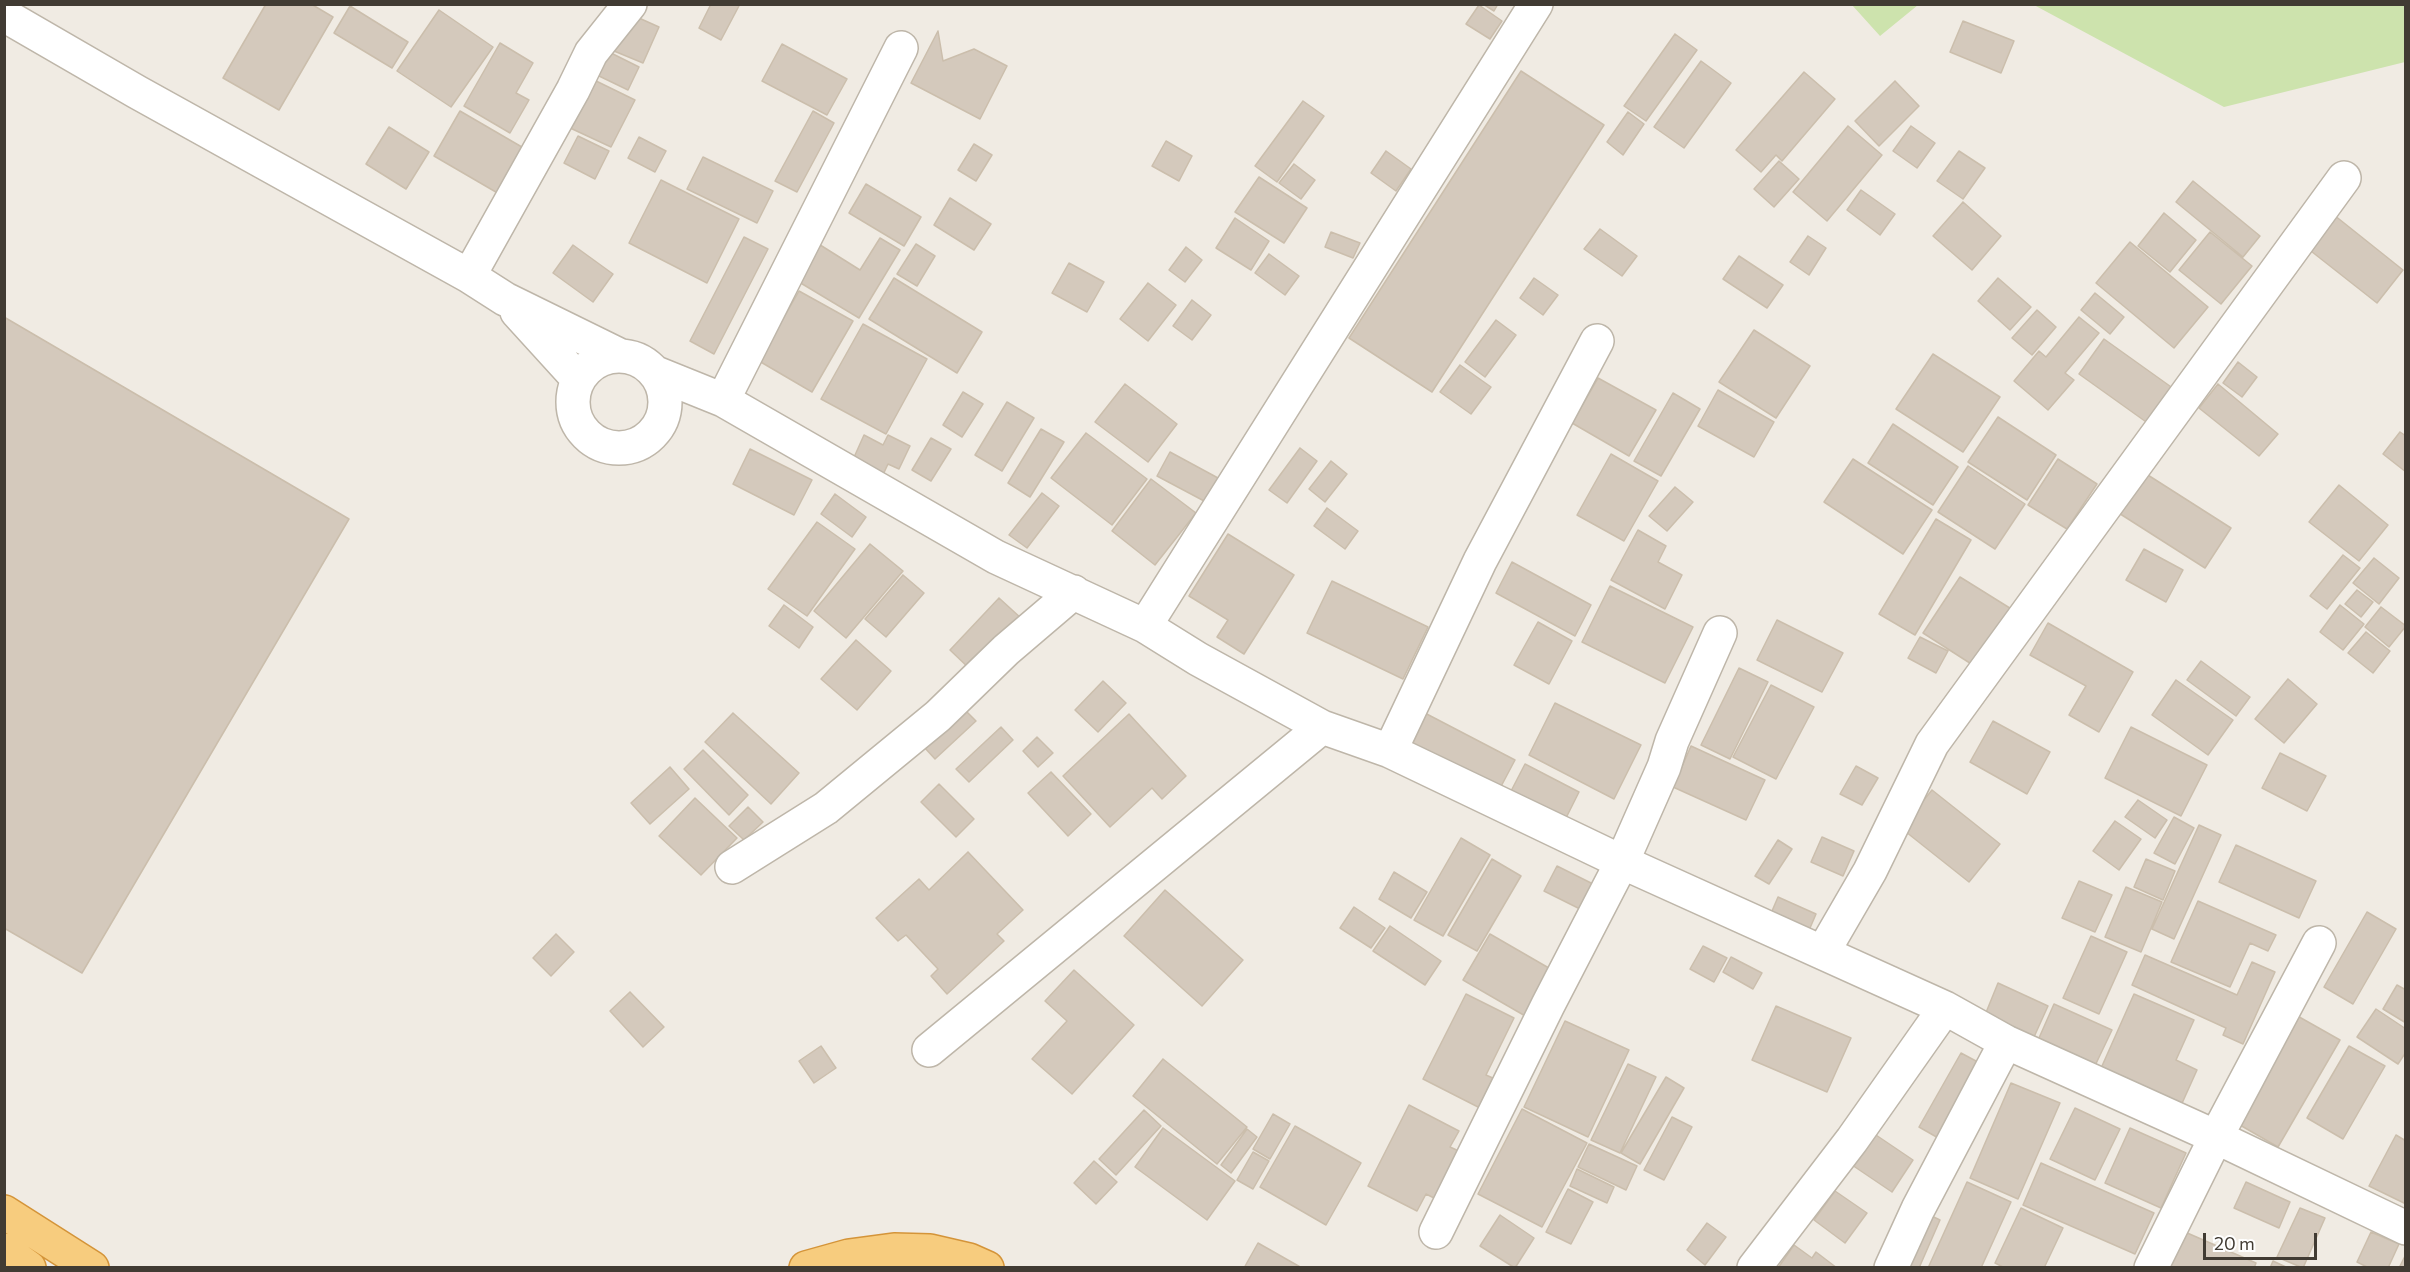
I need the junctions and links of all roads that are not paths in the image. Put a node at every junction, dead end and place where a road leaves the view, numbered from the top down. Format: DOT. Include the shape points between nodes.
graph roads {
  1 [pos="630,4"];
  2 [pos="1536,4"];
  3 [pos="4,15"];
  4 [pos="901,48"];
  5 [pos="2344,178"];
  6 [pos="469,276"];
  7 [pos="506,299"];
  8 [pos="1597,341"];
  9 [pos="619,355"];
  10 [pos="656,373"];
  11 [pos="578,380"];
  12 [pos="723,400"];
  13 [pos="1074,592"];
  14 [pos="1145,626"];
  15 [pos="1720,633"];
  16 [pos="1322,727"];
  17 [pos="1390,751"];
  18 [pos="1622,862"];
  19 [pos="732,867"];
  20 [pos="2319,943"];
  21 [pos="1823,952"];
  22 [pos="1945,1008"];
  23 [pos="2006,1042"];
  24 [pos="929,1050"];
  25 [pos="2216,1137"];
  26 [pos="4,1212"];
  27 [pos="2406,1228"];
  28 [pos="1436,1232"];
  29 [pos="4,1250"];
  30 [pos="29,1268"];
  31 [pos="92,1268"];
  32 [pos="806,1268"];
  33 [pos="987,1268"];
  34 [pos="1754,1268"];
  35 [pos="1891,1268"];
  36 [pos="2151,1268"];
  1 -- 6 [label="street" via="591,53"];
  2 -- 14 [label="street"];
  3 -- 6 [label="street"];
  4 -- 12 [label="street"];
  5 -- 21 [label="street" via="1932,744 1870,871"];
  6 -- 7 [label="street"];
  7 -- 9 [label="street"];
  7 -- 11 [label="street"];
  8 -- 17 [label="street" via="1479,561"];
  9 -- 10 [label="street" via="633,357"];
  9 -- 11 [label="street" via="602,358"];
  10 -- 11 [label="street" via="664,391 664,411 657,429 641,442 622,448 603,446 586,435 575,419 572,399"];
  10 -- 12 [label="street"];
  12 -- 13 [label="street" via="996,557"];
  13 -- 14 [label="street"];
  13 -- 19 [label="street" via="1006,650 939,716 826,808"];
  14 -- 16 [label="street"];
  15 -- 18 [label="street"];
  16 -- 17 [label="street"];
  16 -- 24 [label="street"];
  17 -- 18 [label="street"];
  18 -- 21 [label="street"];
  18 -- 28 [label="street"];
  20 -- 25 [label="street"];
  21 -- 22 [label="street"];
  22 -- 23 [label="street"];
  22 -- 34 [label="street" via="1852,1140"];
  23 -- 25 [label="street"];
  23 -- 35 [label="street"];
  25 -- 27 [label="street"];
  25 -- 36 [label="street"];
  26 -- 31 [label="highway"];
  29 -- 30 [label="highway"];
  32 -- 33 [label="highway" via="849,1256 894,1250 930,1251"];
}
